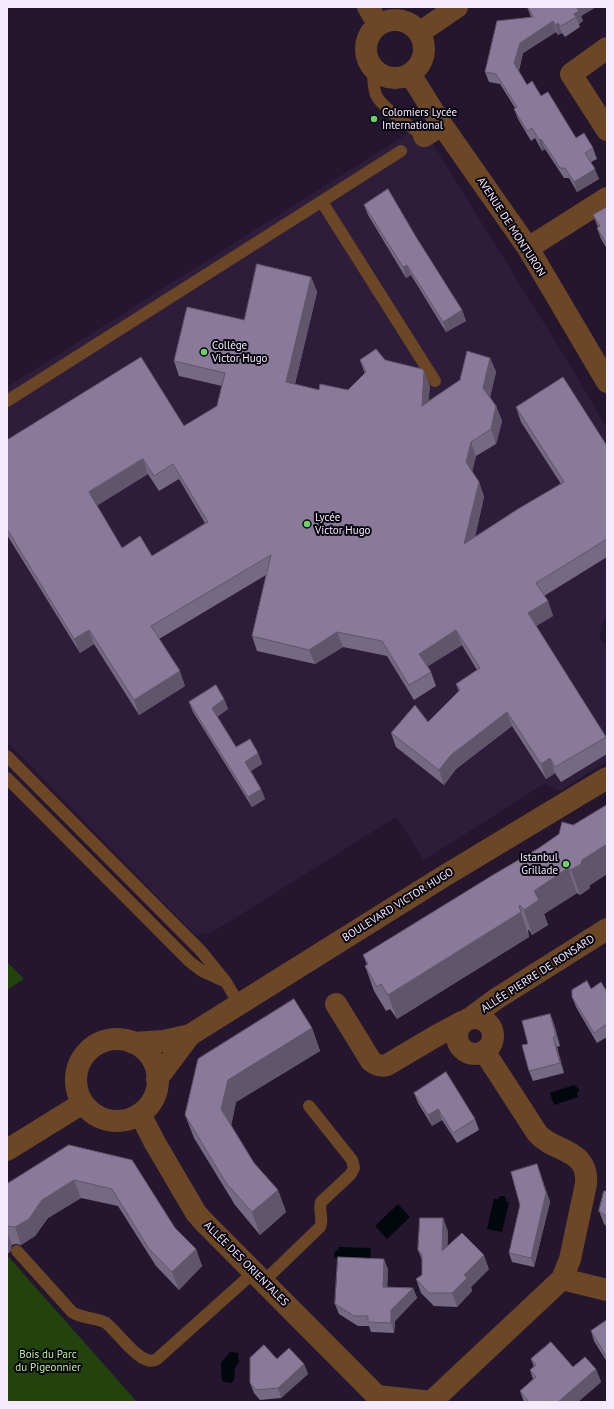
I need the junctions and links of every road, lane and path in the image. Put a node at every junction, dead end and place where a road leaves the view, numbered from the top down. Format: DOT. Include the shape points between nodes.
graph roads {
  1 [pos="457,7"];
  2 [pos="373,16"];
  3 [pos="419,33"];
  4 [pos="607,48"];
  5 [pos="373,69"];
  6 [pos="410,74"];
  7 [pos="607,130"];
  8 [pos="433,131"];
  9 [pos="401,151"];
  10 [pos="607,198"];
  11 [pos="322,202"];
  12 [pos="528,248"];
  13 [pos="435,381"];
  14 [pos="607,382"];
  15 [pos="7,401"];
  16 [pos="7,756"];
  17 [pos="7,778"];
  18 [pos="607,778"];
  19 [pos="607,929"];
  20 [pos="226,982"];
  21 [pos="239,1004"];
  22 [pos="336,1004"];
  23 [pos="465,1021"];
  24 [pos="190,1035"];
  25 [pos="133,1043"];
  26 [pos="158,1079"];
  27 [pos="83,1103"];
  28 [pos="309,1106"];
  29 [pos="140,1114"];
  30 [pos="7,1150"];
  31 [pos="17,1251"];
  32 [pos="258,1277"];
  33 [pos="562,1279"];
  34 [pos="607,1290"];
  35 [pos="376,1399"];
  36 [pos="432,1402"];
  1 -- 3 [label="street"];
  2 -- 3 [label="street" via="403,21"];
  2 -- 5 [label="street" via="365,48 366,57"];
  3 -- 6 [label="street" via="424,50 422,61"];
  4 -- 7 [label="street" via="571,74"];
  5 -- 6 [label="street" via="390,79 404,78"];
  5 -- 8 [label="lane" via="373,85 377,97 396,116"];
  6 -- 8 [label="street, AVENUE DE MONTURON"];
  8 -- 12 [label="street, AVENUE DE MONTURON"];
  9 -- 11 [label="lane"];
  10 -- 12 [label="street"];
  11 -- 13 [label="lane"];
  11 -- 15 [label="lane"];
  12 -- 14 [label="street, AVENUE DE MONTURON"];
  16 -- 20 [label="lane" via="201,951"];
  17 -- 20 [label="lane" via="190,962 202,971"];
  18 -- 21 [label="street, BOULEVARD VICTOR HUGO"];
  19 -- 23 [label="street, ALLÉE PIERRE DE RONSARD"];
  20 -- 21 [label="lane"];
  21 -- 24 [label="street, BOULEVARD VICTOR HUGO"];
  22 -- 23 [label="street, ALLÉE PIERRE DE RONSARD" via="371,1061 384,1066"];
  23 -- 33 [label="street" via="458,1028 457,1035 462,1048 467,1053 474,1054 484,1051 537,1133 547,1142 572,1153 583,1166 587,1177 586,1184 570,1259"];
  24 -- 25 [label="street, BOULEVARD VICTOR HUGO" via="164,1041"];
  24 -- 26 [label="street, BOULEVARD VICTOR HUGO"];
  25 -- 26 [label="street" via="142,1048 153,1062"];
  25 -- 27 [label="street" via="122,1040 104,1041 86,1054 77,1070 76,1078"];
  26 -- 29 [label="street" via="155,1095"];
  27 -- 29 [label="street" via="91,1112 106,1119 124,1120"];
  27 -- 30 [label="street"];
  28 -- 32 [label="lane" via="352,1160 354,1168 350,1175 321,1202 320,1227"];
  29 -- 32 [label="street, ALLÉE DES ORIENTALES" via="196,1212"];
  31 -- 32 [label="lane" via="72,1312 106,1323 136,1353 150,1362"];
  32 -- 35 [label="street, ALLÉE DES ORIENTALES"];
  33 -- 34 [label="street"];
  33 -- 36 [label="street"];
  35 -- 36 [label="street"];
}
